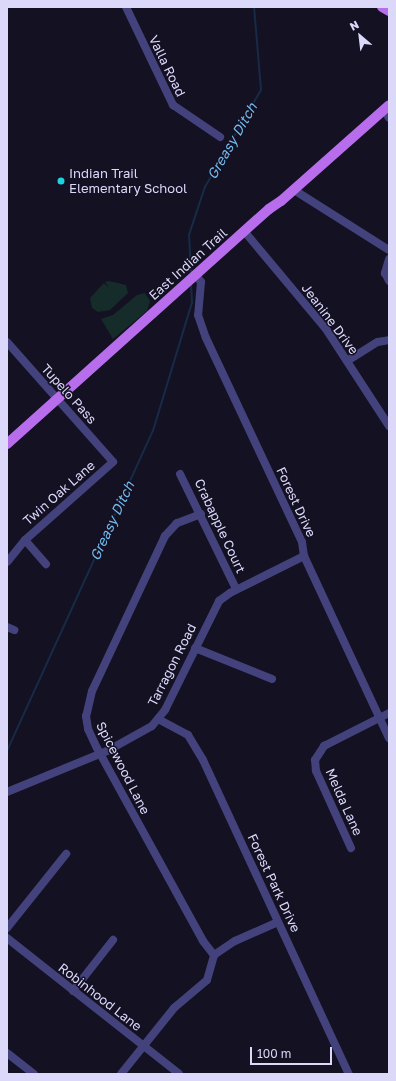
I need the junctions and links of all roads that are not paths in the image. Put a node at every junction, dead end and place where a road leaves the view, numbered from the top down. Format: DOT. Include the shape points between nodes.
graph roads {
  1 [pos="126,7"];
  2 [pos="382,7"];
  3 [pos="389,11"];
  4 [pos="387,111"];
  5 [pos="220,137"];
  6 [pos="294,190"];
  7 [pos="244,231"];
  8 [pos="389,250"];
  9 [pos="389,259"];
  10 [pos="195,274"];
  11 [pos="389,281"];
  12 [pos="389,340"];
  13 [pos="7,342"];
  14 [pos="347,361"];
  15 [pos="57,398"];
  16 [pos="389,426"];
  17 [pos="7,444"];
  18 [pos="113,462"];
  19 [pos="180,474"];
  20 [pos="201,514"];
  21 [pos="25,540"];
  22 [pos="304,556"];
  23 [pos="7,562"];
  24 [pos="46,564"];
  25 [pos="236,589"];
  26 [pos="195,648"];
  27 [pos="272,680"];
  28 [pos="389,713"];
  29 [pos="380,718"];
  30 [pos="158,719"];
  31 [pos="389,738"];
  32 [pos="100,754"];
  33 [pos="7,792"];
  34 [pos="351,848"];
  35 [pos="66,854"];
  36 [pos="278,922"];
  37 [pos="7,928"];
  38 [pos="7,938"];
  39 [pos="113,940"];
  40 [pos="214,955"];
  41 [pos="73,990"];
  42 [pos="144,1046"];
  43 [pos="7,1053"];
  44 [pos="34,1074"];
  45 [pos="122,1074"];
  46 [pos="179,1074"];
  47 [pos="350,1074"];
  1 -- 5 [label="street, Valla Road" via="173,105"];
  2 -- 3 [label="main road"];
  4 -- 6 [label="main road, East Indian Trail"];
  6 -- 7 [label="main road, East Indian Trail"];
  6 -- 8 [label="street"];
  7 -- 10 [label="main road, East Indian Trail"];
  7 -- 14 [label="street, Jeanine Drive" via="314,314"];
  9 -- 11 [label="street" via="385,272"];
  10 -- 15 [label="main road, East Indian Trail"];
  10 -- 22 [label="street, Forest Drive" via="201,286 198,315 201,326 302,542"];
  12 -- 14 [label="street" via="378,342"];
  13 -- 15 [label="street, Tupelo Pass"];
  14 -- 16 [label="street, Jeanine Drive"];
  15 -- 17 [label="main road, East Indian Trail"];
  15 -- 18 [label="street, Tupelo Pass"];
  18 -- 21 [label="street, Twin Oak Lane"];
  19 -- 20 [label="street, Crabapple Court"];
  20 -- 25 [label="street, Crabapple Court"];
  20 -- 32 [label="street, Spicewood Lane" via="177,523 165,536 92,691 87,704 86,723"];
  21 -- 23 [label="street, Twin Oak Lane"];
  21 -- 24 [label="street"];
  22 -- 25 [label="street, Tarragon Road"];
  22 -- 29 [label="street, Forest Drive"];
  25 -- 26 [label="street, Tarragon Road" via="217,604"];
  26 -- 27 [label="street"];
  26 -- 30 [label="street, Tarragon Road"];
  28 -- 29 [label="street, Melda Lane"];
  29 -- 31 [label="street, Forest Drive"];
  29 -- 34 [label="street, Melda Lane" via="324,746 315,760 316,771"];
  30 -- 32 [label="street, Tarragon Road" via="136,736"];
  30 -- 36 [label="street, Forest Park Drive" via="184,731 195,744"];
  32 -- 33 [label="street, Tarragon Road"];
  32 -- 40 [label="street, Spicewood Lane" via="203,941"];
  35 -- 37 [label="street"];
  36 -- 40 [label="street" via="235,941"];
  36 -- 47 [label="street, Forest Park Drive"];
  38 -- 41 [label="street, Robinhood Lane"];
  39 -- 41 [label="street"];
  40 -- 42 [label="street" via="207,980 174,1008"];
  41 -- 42 [label="street, Robinhood Lane"];
  42 -- 45 [label="street"];
  42 -- 46 [label="street, Robinhood Lane"];
  43 -- 44 [label="street"];
}
